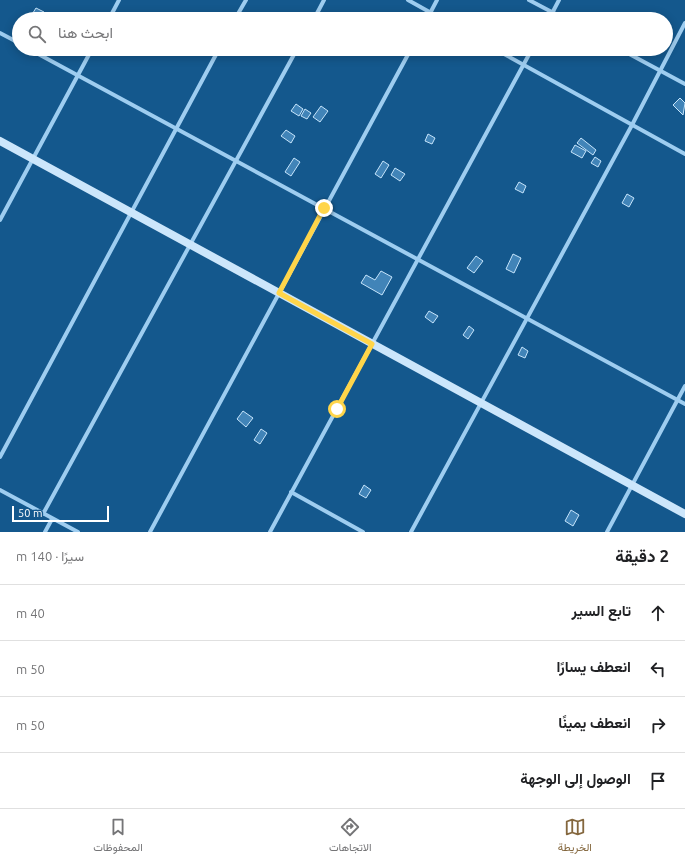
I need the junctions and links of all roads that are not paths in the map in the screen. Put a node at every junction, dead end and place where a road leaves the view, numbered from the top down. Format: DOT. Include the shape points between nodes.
graph roads {
  1 [pos="119,0"];
  2 [pos="246,0"];
  3 [pos="324,0"];
  4 [pos="408,0"];
  5 [pos="437,0"];
  6 [pos="529,0"];
  7 [pos="559,0"];
  8 [pos="113,12"];
  9 [pos="239,12"];
  10 [pos="318,12"];
  11 [pos="428,12"];
  12 [pos="431,12"];
  13 [pos="552,12"];
  14 [pos="685,23"];
  15 [pos="0,33"];
  16 [pos="12,39"];
  17 [pos="673,46"];
  18 [pos="43,56"];
  19 [pos="88,56"];
  20 [pos="215,56"];
  21 [pos="293,56"];
  22 [pos="406,56"];
  23 [pos="508,56"];
  24 [pos="528,56"];
  25 [pos="633,56"];
  26 [pos="667,56"];
  27 [pos="524,65"];
  28 [pos="660,70"];
  29 [pos="78,75"];
  30 [pos="685,84"];
  31 [pos="632,125"];
  32 [pos="176,128"];
  33 [pos="0,142"];
  34 [pos="685,154"];
  35 [pos="33,159"];
  36 [pos="236,161"];
  37 [pos="324,208"];
  38 [pos="131,213"];
  39 [pos="0,220"];
  40 [pos="190,245"];
  41 [pos="418,259"];
  42 [pos="279,293"];
  43 [pos="526,318"];
  44 [pos="372,344"];
  45 [pos="685,386"];
  46 [pos="678,400"];
  47 [pos="481,403"];
  48 [pos="685,404"];
  49 [pos="0,457"];
  50 [pos="632,485"];
  51 [pos="0,490"];
  52 [pos="291,492"];
  53 [pos="44,514"];
  54 [pos="685,514"];
  55 [pos="52,519"];
  56 [pos="45,532"];
  57 [pos="78,532"];
  58 [pos="150,532"];
  59 [pos="270,532"];
  60 [pos="363,532"];
  61 [pos="412,532"];
  62 [pos="607,532"];
  1 -- 8 [label="street"];
  2 -- 9 [label="street"];
  3 -- 10 [label="street"];
  4 -- 11 [label="street"];
  5 -- 12 [label="street"];
  6 -- 13 [label="street"];
  7 -- 13 [label="street"];
  14 -- 17 [label="street"];
  15 -- 16 [label="street"];
  18 -- 29 [label="street"];
  19 -- 29 [label="street"];
  20 -- 32 [label="street"];
  21 -- 36 [label="street"];
  22 -- 37 [label="street"];
  23 -- 27 [label="street"];
  24 -- 27 [label="street"];
  25 -- 28 [label="street"];
  26 -- 28 [label="street"];
  27 -- 31 [label="street"];
  27 -- 41 [label="street"];
  28 -- 30 [label="street"];
  28 -- 31 [label="street"];
  29 -- 32 [label="street"];
  29 -- 35 [label="street"];
  31 -- 34 [label="street"];
  31 -- 43 [label="street"];
  32 -- 36 [label="street"];
  32 -- 38 [label="street"];
  33 -- 35 [label="street"];
  35 -- 38 [label="street"];
  35 -- 39 [label="street"];
  36 -- 37 [label="street"];
  36 -- 40 [label="street"];
  37 -- 41 [label="street"];
  37 -- 42 [label="street"];
  38 -- 40 [label="street"];
  38 -- 49 [label="street"];
  40 -- 42 [label="street"];
  40 -- 53 [label="street"];
  41 -- 43 [label="street"];
  41 -- 44 [label="street"];
  42 -- 44 [label="street"];
  42 -- 58 [label="street"];
  43 -- 46 [label="street"];
  43 -- 47 [label="street"];
  44 -- 47 [label="street"];
  44 -- 52 [label="street"];
  45 -- 46 [label="street"];
  46 -- 48 [label="street"];
  46 -- 50 [label="street"];
  47 -- 50 [label="street"];
  47 -- 61 [label="street"];
  50 -- 54 [label="street"];
  50 -- 62 [label="street"];
  51 -- 53 [label="street"];
  52 -- 59 [label="street"];
  52 -- 60 [label="street"];
  53 -- 55 [label="street"];
  55 -- 56 [label="street"];
  55 -- 57 [label="street"];
}
